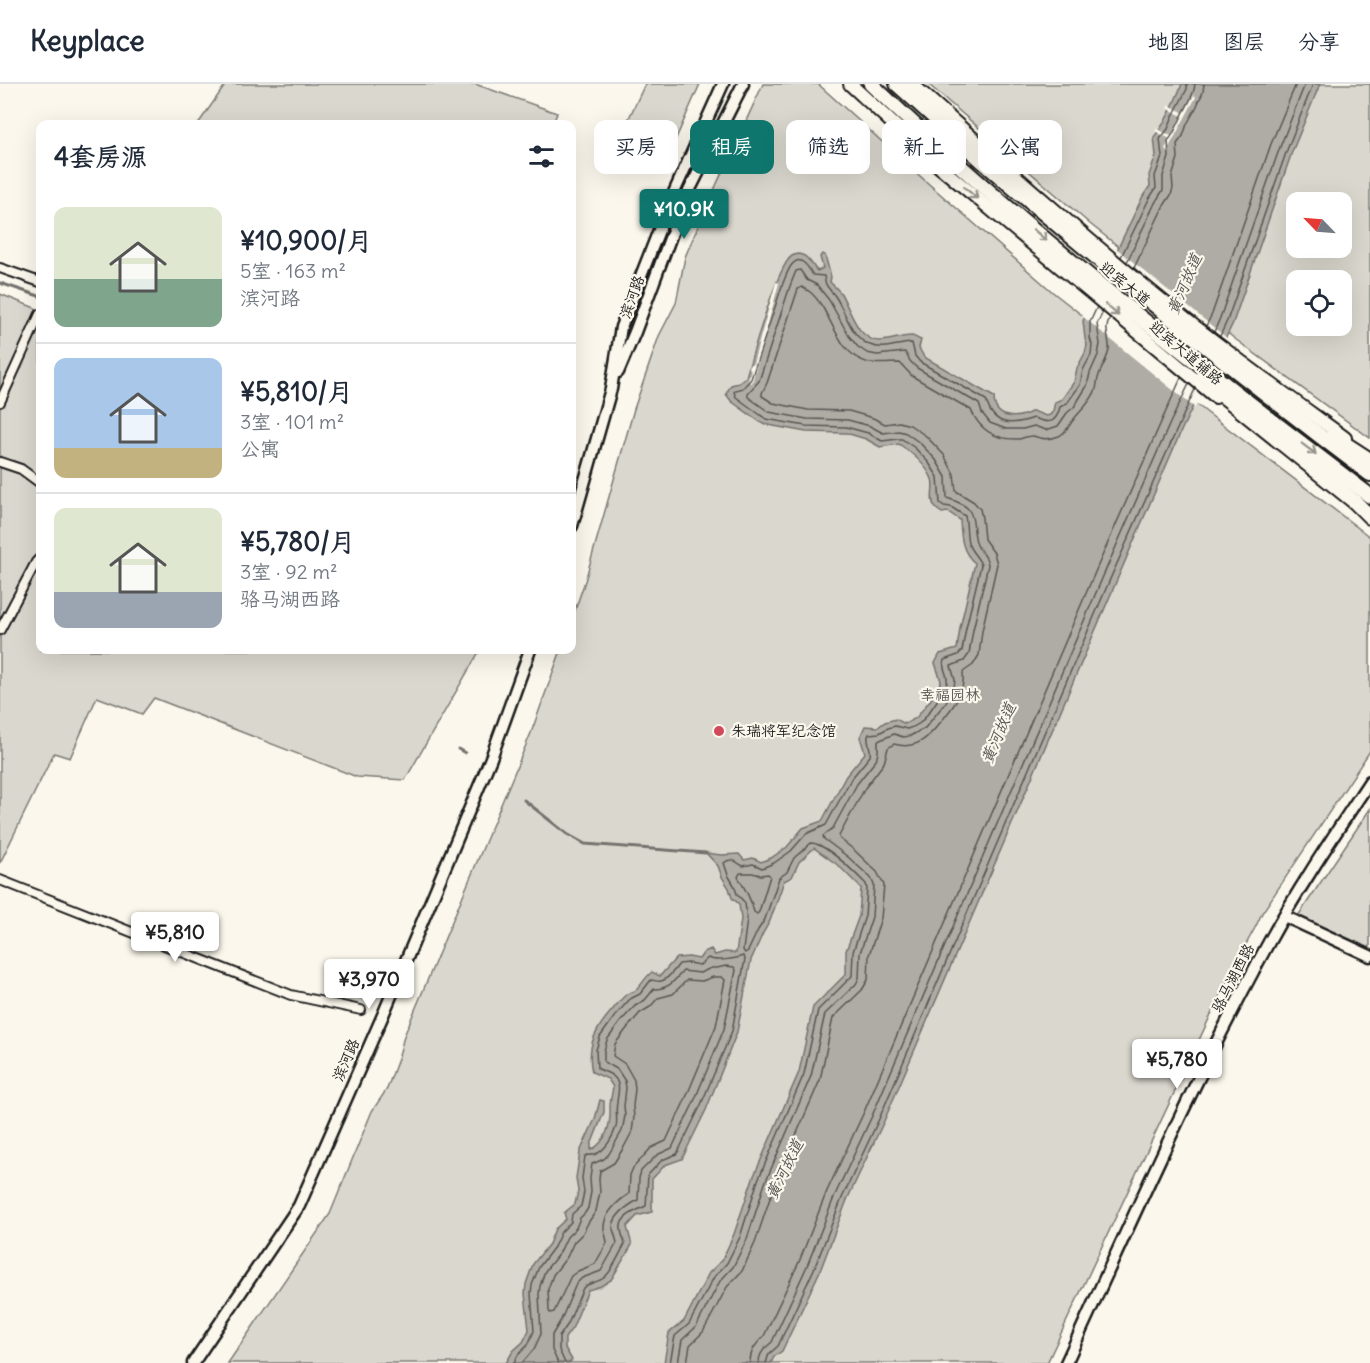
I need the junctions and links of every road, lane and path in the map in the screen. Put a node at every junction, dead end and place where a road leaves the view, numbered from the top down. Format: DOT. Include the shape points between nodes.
graph roads {
  1 [pos="723,84"];
  2 [pos="743,84"];
  3 [pos="747,84"];
  4 [pos="850,84"];
  5 [pos="862,84"];
  6 [pos="870,84"];
  7 [pos="897,84"];
  8 [pos="912,84"];
  9 [pos="905,117"];
  10 [pos="682,206"];
  11 [pos="0,268"];
  12 [pos="36,281"];
  13 [pos="36,323"];
  14 [pos="1150,326"];
  15 [pos="1240,368"];
  16 [pos="611,389"];
  17 [pos="0,402"];
  18 [pos="1370,459"];
  19 [pos="0,462"];
  20 [pos="1370,474"];
  21 [pos="36,480"];
  22 [pos="1370,496"];
  23 [pos="576,512"];
  24 [pos="1370,517"];
  25 [pos="1370,524"];
  26 [pos="36,562"];
  27 [pos="0,630"];
  28 [pos="529,654"];
  29 [pos="1370,781"];
  30 [pos="0,880"];
  31 [pos="1284,916"];
  32 [pos="1370,956"];
  33 [pos="361,1010"];
  34 [pos="193,1363"];
  35 [pos="1066,1363"];
  1 -- 16 [label="main road, 滨河路" via="672,197 621,327"];
  2 -- 10 [label="main road, 滨河路"];
  3 -- 10 [label="main road"];
  4 -- 25 [label="main road, 迎宾大道辅路, one-way" via="940,167"];
  5 -- 9 [label="highway"];
  6 -- 9 [label="highway, 迎宾大道"];
  7 -- 15 [label="highway, 迎宾大道" via="1001,177"];
  8 -- 15 [label="main road, 迎宾大道辅路"];
  9 -- 14 [label="highway, 迎宾大道, one-way"];
  10 -- 16 [label="main road, 滨河路"];
  11 -- 12 [label="street"];
  13 -- 17 [label="street"];
  14 -- 22 [label="highway, 迎宾大道, one-way"];
  14 -- 24 [label="highway" via="1217,391"];
  15 -- 18 [label="highway"];
  15 -- 20 [label="highway, 迎宾大道"];
  16 -- 23 [label="main road, 滨河路"];
  19 -- 21 [label="street" via="21,469"];
  26 -- 27 [label="street"];
  28 -- 34 [label="main road, 滨河路" via="491,758 299,1206"];
  29 -- 31 [label="main road, 骆马湖西路"];
  30 -- 33 [label="street" via="291,995"];
  31 -- 32 [label="main road"];
  31 -- 35 [label="main road, 骆马湖西路" via="1197,1080"];
}
